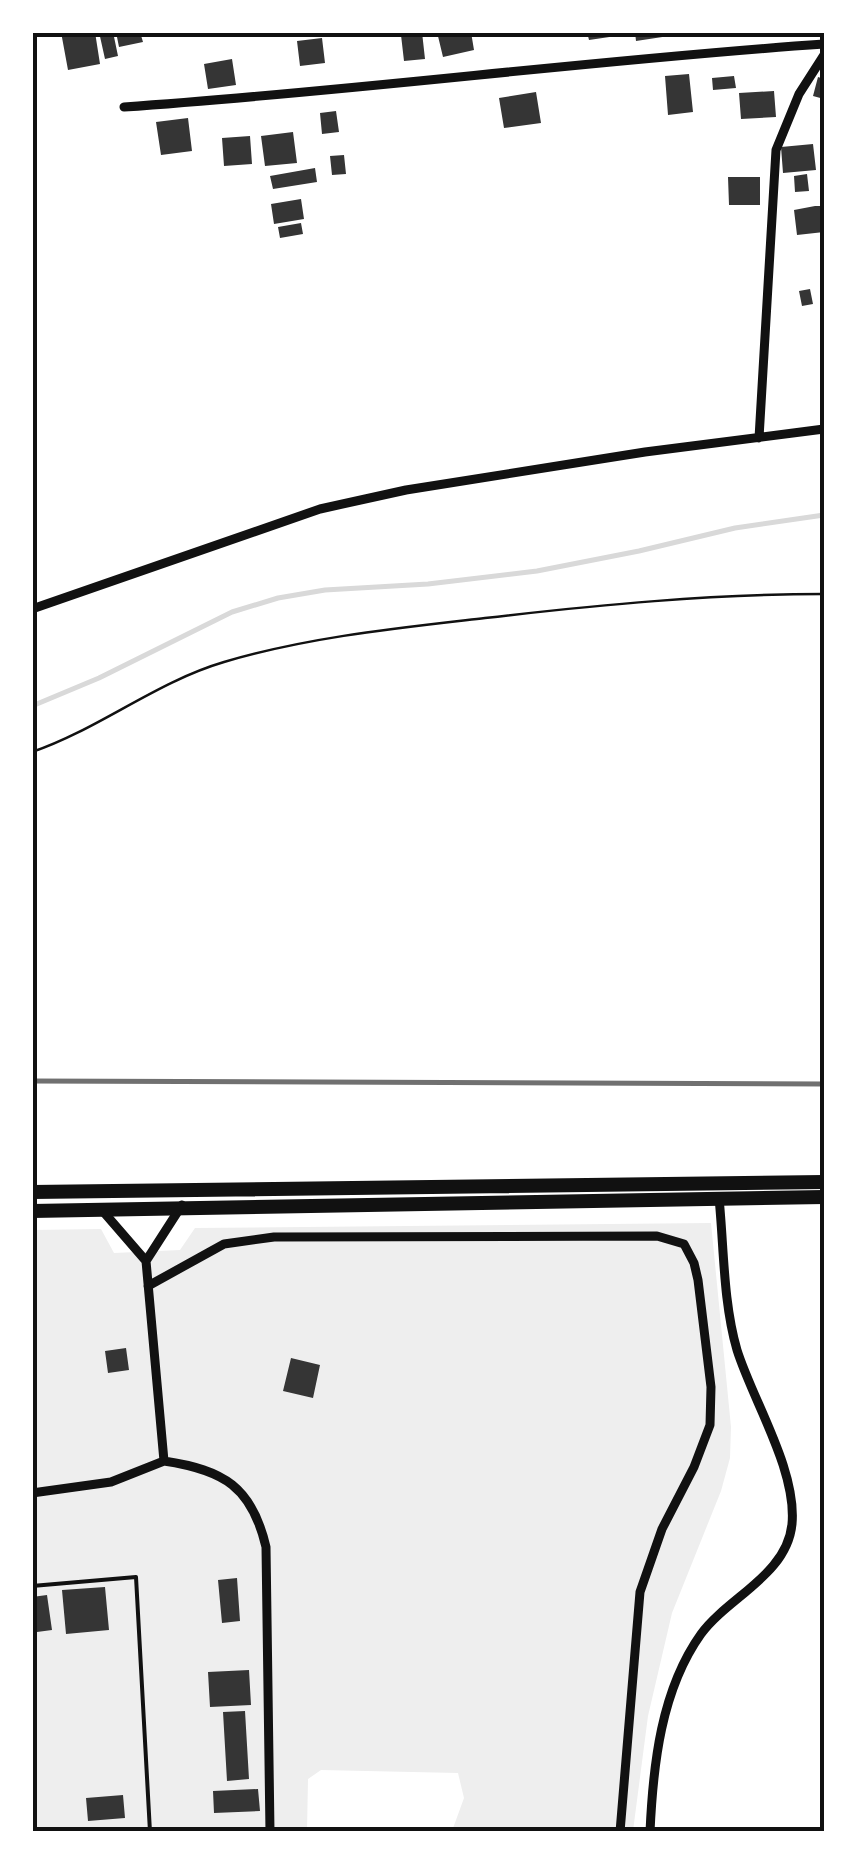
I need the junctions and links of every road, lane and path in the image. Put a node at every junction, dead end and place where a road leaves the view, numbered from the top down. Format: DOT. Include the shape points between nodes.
graph roads {
  1 [pos="824,44"];
  2 [pos="824,55"];
  3 [pos="124,108"];
  4 [pos="824,430"];
  5 [pos="759,438"];
  6 [pos="824,594"];
  7 [pos="32,609"];
  8 [pos="32,752"];
  9 [pos="824,1182"];
  10 [pos="32,1192"];
  11 [pos="824,1196"];
  12 [pos="720,1198"];
  13 [pos="182,1206"];
  14 [pos="100,1207"];
  15 [pos="32,1210"];
  16 [pos="146,1261"];
  17 [pos="148,1286"];
  18 [pos="164,1461"];
  19 [pos="32,1494"];
  20 [pos="32,1586"];
  21 [pos="150,1832"];
  22 [pos="270,1832"];
  23 [pos="620,1832"];
  24 [pos="650,1832"];
  1 -- 3 [label="street"];
  2 -- 5 [label="street" via="776,150"];
  4 -- 5 [label="street"];
  5 -- 7 [label="street" via="320,508"];
  6 -- 8 [label="path" via="623,602 297,644 186,676"];
  9 -- 10 [label="highway"];
  11 -- 12 [label="highway"];
  12 -- 13 [label="highway"];
  12 -- 24 [label="street" via="737,1349 769,1427 791,1499 792,1527 770,1570 713,1619 686,1661 654,1757"];
  13 -- 14 [label="highway"];
  13 -- 16 [label="street"];
  14 -- 15 [label="highway"];
  14 -- 16 [label="street"];
  16 -- 17 [label="street"];
  17 -- 18 [label="street"];
  17 -- 23 [label="street" via="224,1244 274,1238 657,1236 684,1244 701,1303 710,1426 640,1592"];
  18 -- 19 [label="street" via="111,1482"];
  18 -- 22 [label="street" via="226,1479 260,1520 268,1570"];
  20 -- 21 [label="lane" via="136,1577"];
}
